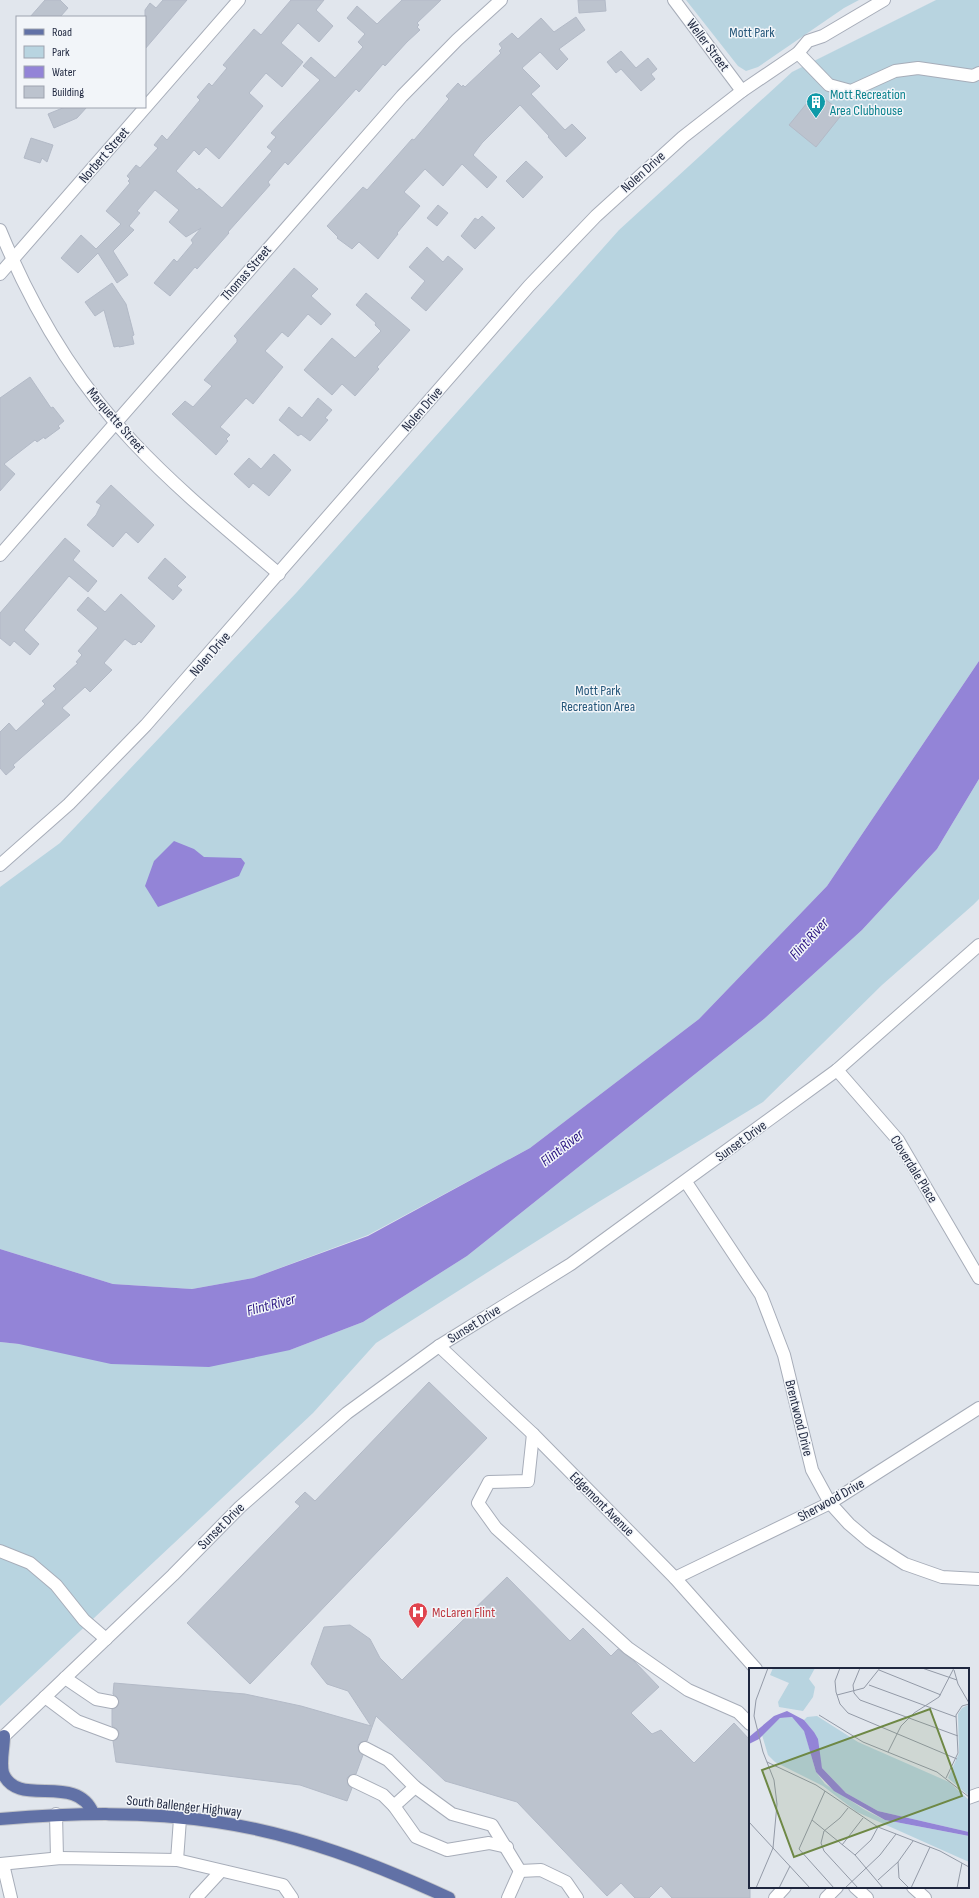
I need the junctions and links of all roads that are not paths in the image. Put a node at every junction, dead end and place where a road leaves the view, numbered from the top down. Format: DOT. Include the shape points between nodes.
graph roads {
  1 [pos="239,0"];
  2 [pos="501,0"];
  3 [pos="674,0"];
  4 [pos="884,0"];
  5 [pos="798,53"];
  6 [pos="979,74"];
  7 [pos="742,91"];
  8 [pos="146,107"];
  9 [pos="145,108"];
  10 [pos="0,230"];
  11 [pos="13,259"];
  12 [pos="0,274"];
  13 [pos="116,423"];
  14 [pos="0,555"];
  15 [pos="279,574"];
  16 [pos="0,865"];
  17 [pos="979,945"];
  18 [pos="837,1070"];
  19 [pos="686,1182"];
  20 [pos="979,1278"];
  21 [pos="439,1346"];
  22 [pos="979,1408"];
  23 [pos="533,1434"];
  24 [pos="830,1503"];
  25 [pos="0,1551"];
  26 [pos="675,1578"];
  27 [pos="979,1579"];
  28 [pos="106,1639"];
  29 [pos="755,1668"];
  30 [pos="65,1678"];
  31 [pos="45,1697"];
  32 [pos="112,1702"];
  33 [pos="749,1723"];
  34 [pos="112,1734"];
  35 [pos="2,1738"];
  36 [pos="365,1748"];
  37 [pos="354,1781"];
  38 [pos="415,1787"];
  39 [pos="979,1794"];
  40 [pos="969,1798"];
  41 [pos="394,1806"];
  42 [pos="93,1813"];
  43 [pos="56,1814"];
  44 [pos="0,1819"];
  45 [pos="180,1819"];
  46 [pos="507,1847"];
  47 [pos="57,1858"];
  48 [pos="177,1860"];
  49 [pos="2,1864"];
  50 [pos="221,1871"];
  51 [pos="520,1871"];
  52 [pos="785,1888"];
  53 [pos="837,1888"];
  54 [pos="856,1888"];
  55 [pos="915,1888"];
  56 [pos="10,1898"];
  57 [pos="196,1898"];
  58 [pos="292,1898"];
  59 [pos="449,1898"];
  60 [pos="508,1898"];
  61 [pos="577,1898"];
  62 [pos="775,1898"];
  63 [pos="826,1898"];
  64 [pos="867,1898"];
  65 [pos="924,1898"];
  1 -- 8 [label="street, Norbert Street"];
  2 -- 13 [label="street, Thomas Street" via="402,96"];
  3 -- 7 [label="street, Weller Street"];
  4 -- 5 [label="street, Nolen Drive" via="823,36 808,41"];
  5 -- 6 [label="street" via="829,85 851,91 895,71 918,68 973,76"];
  5 -- 7 [label="street, Nolen Drive"];
  7 -- 15 [label="street, Nolen Drive" via="650,164 572,239"];
  9 -- 11 [label="street, Norbert Street"];
  10 -- 11 [label="street, Marquette Street"];
  11 -- 12 [label="street, Norbert Street"];
  11 -- 13 [label="street, Marquette Street" via="39,313 60,348"];
  13 -- 14 [label="street, Thomas Street"];
  13 -- 15 [label="street, Marquette Street" via="178,486"];
  15 -- 16 [label="street, Nolen Drive" via="115,759 64,809"];
  17 -- 18 [label="street, Sunset Drive"];
  18 -- 19 [label="street, Sunset Drive"];
  18 -- 20 [label="street, Cloverdale Place" via="898,1140"];
  19 -- 21 [label="street, Sunset Drive" via="571,1264"];
  19 -- 24 [label="street, Brentwood Drive" via="761,1295 784,1355 812,1470"];
  21 -- 23 [label="street, Edgemont Avenue"];
  21 -- 28 [label="street, Sunset Drive" via="347,1413 240,1507"];
  22 -- 24 [label="street, Sherwood Drive"];
  23 -- 26 [label="street, Edgemont Avenue"];
  23 -- 33 [label="street" via="528,1481 489,1482 478,1503 496,1528 628,1648 688,1690 738,1712"];
  24 -- 26 [label="street, Sherwood Drive"];
  24 -- 27 [label="street, Brentwood Drive" via="869,1541 905,1564 942,1576"];
  25 -- 28 [label="street" via="30,1563 56,1585 84,1620"];
  26 -- 29 [label="street, Edgemont Avenue"];
  28 -- 30 [label="street, Sunset Drive"];
  30 -- 31 [label="street, Sunset Drive"];
  30 -- 32 [label="street" via="96,1699"];
  31 -- 34 [label="street" via="77,1722"];
  31 -- 35 [label="street, Sunset Drive"];
  35 -- 42 [label="main road" via="2,1765 11,1784 29,1791 71,1793 86,1802"];
  36 -- 38 [label="street" via="388,1760"];
  37 -- 41 [label="street" via="383,1795"];
  38 -- 41 [label="street"];
  38 -- 46 [label="street" via="452,1814 492,1825"];
  39 -- 40 [label="street"];
  41 -- 46 [label="street" via="416,1837 447,1850 489,1844"];
  42 -- 43 [label="main road, South Ballenger Highway"];
  42 -- 45 [label="main road, South Ballenger Highway"];
  43 -- 44 [label="main road, South Ballenger Highway"];
  43 -- 47 [label="street"];
  45 -- 48 [label="street"];
  45 -- 59 [label="main road, South Ballenger Highway" via="217,1822 319,1847 387,1870"];
  46 -- 51 [label="street"];
  47 -- 48 [label="street"];
  47 -- 49 [label="street"];
  48 -- 50 [label="street"];
  49 -- 56 [label="street"];
  50 -- 57 [label="street"];
  50 -- 58 [label="street" via="283,1885"];
  51 -- 60 [label="street"];
  51 -- 61 [label="street" via="541,1870 566,1882"];
  52 -- 62 [label="street"];
  53 -- 63 [label="street"];
  54 -- 64 [label="street"];
  55 -- 65 [label="street"];
}
